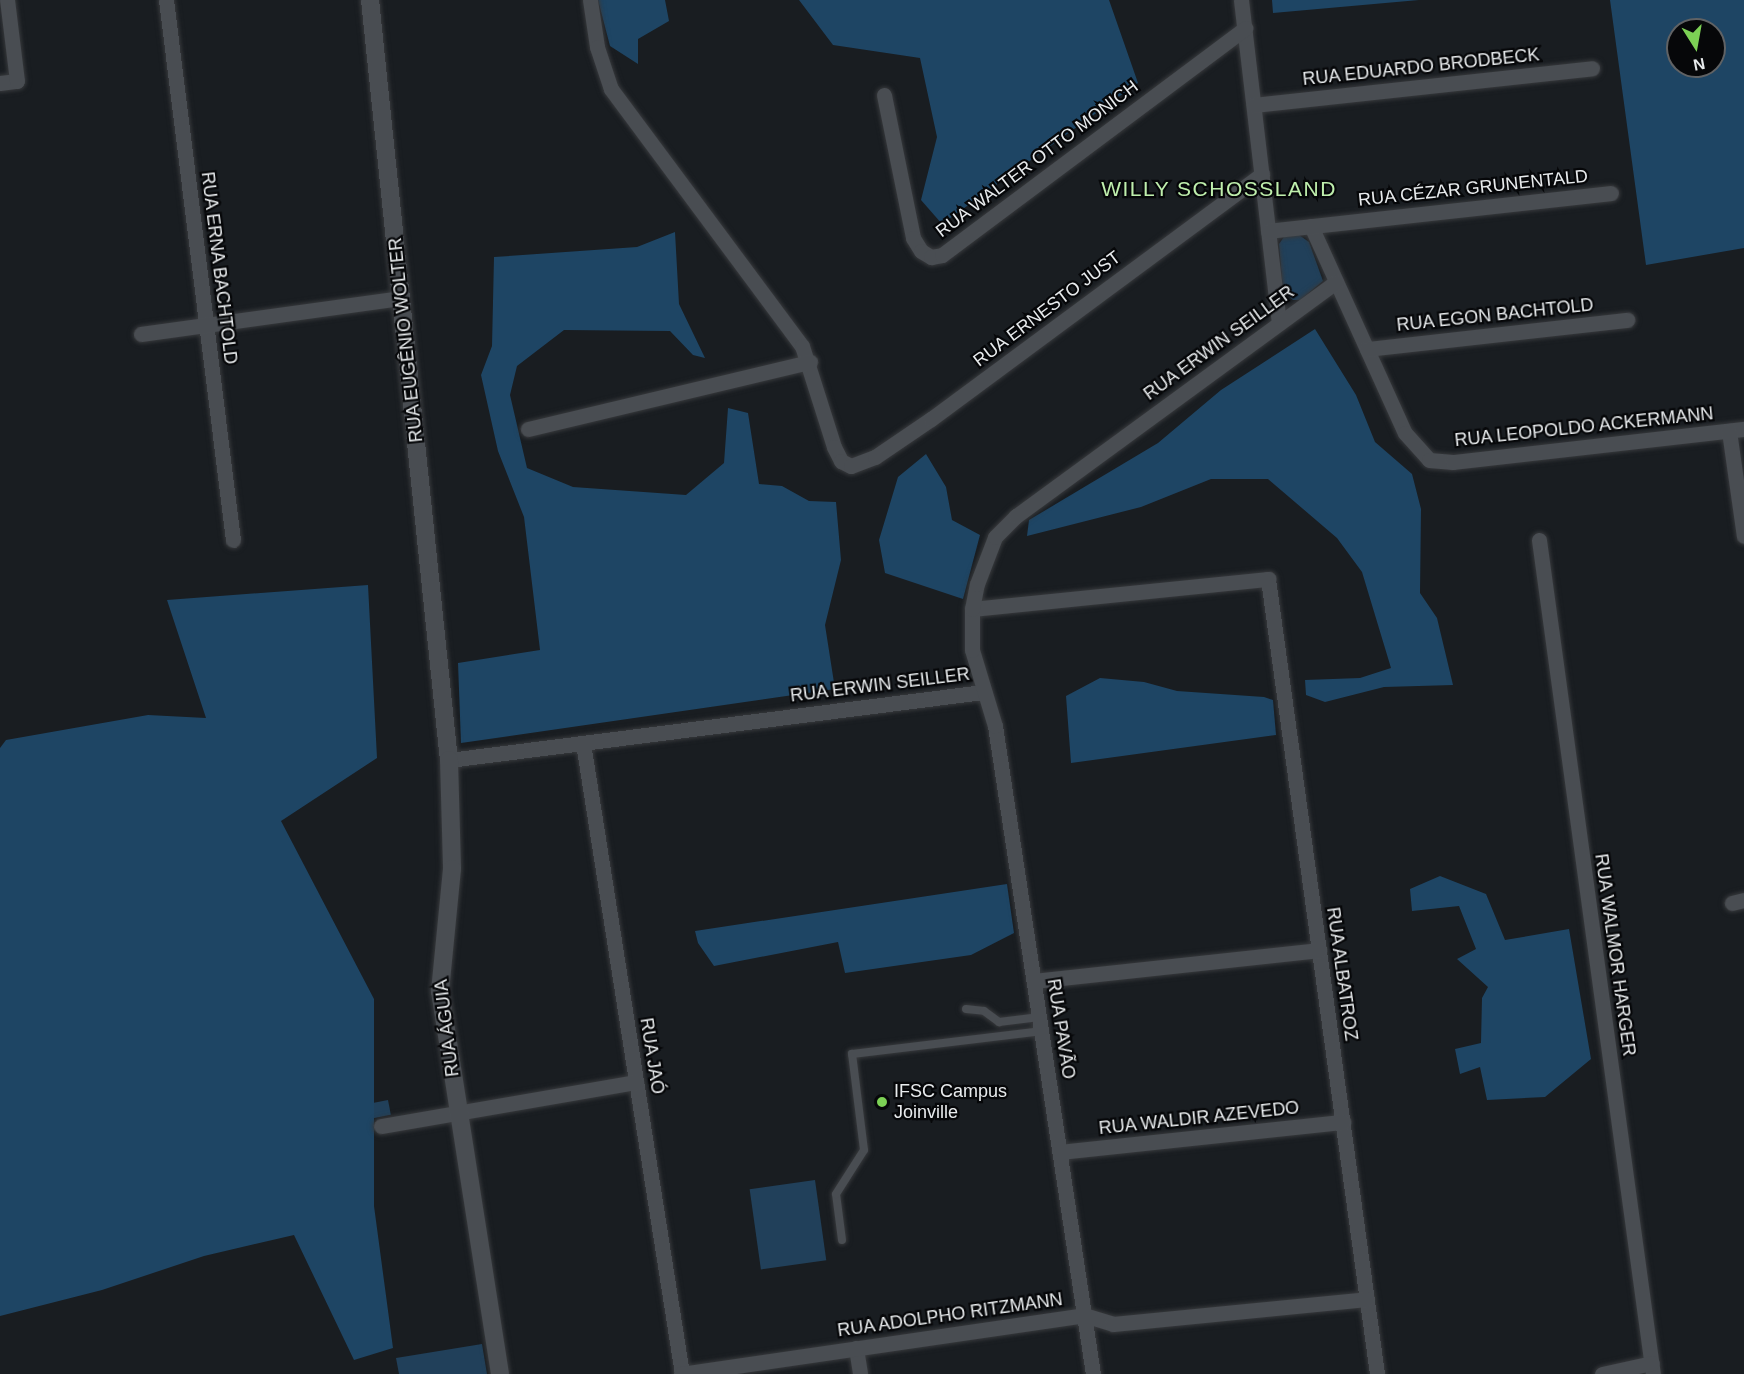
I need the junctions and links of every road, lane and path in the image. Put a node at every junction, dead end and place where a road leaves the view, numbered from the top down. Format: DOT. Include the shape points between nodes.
graph roads {
  1 [pos="7,0"];
  2 [pos="166,0"];
  3 [pos="370,0"];
  4 [pos="590,0"];
  5 [pos="1241,0"];
  6 [pos="1245,28"];
  7 [pos="1592,68"];
  8 [pos="0,83"];
  9 [pos="884,95"];
  10 [pos="1254,105"];
  11 [pos="1262,174"];
  12 [pos="1611,193"];
  13 [pos="1311,226"];
  14 [pos="1268,231"];
  15 [pos="1336,282"];
  16 [pos="402,298"];
  17 [pos="1628,320"];
  18 [pos="1279,323"];
  19 [pos="207,325"];
  20 [pos="141,334"];
  21 [pos="1367,349"];
  22 [pos="810,362"];
  23 [pos="528,429"];
  24 [pos="1737,430"];
  25 [pos="1744,536"];
  26 [pos="233,540"];
  27 [pos="1539,540"];
  28 [pos="972,609"];
  29 [pos="443,680"];
  30 [pos="983,692"];
  31 [pos="583,743"];
  32 [pos="450,760"];
  33 [pos="1319,950"];
  34 [pos="1034,981"];
  35 [pos="966,1009"];
  36 [pos="1041,1024"];
  37 [pos="636,1083"];
  38 [pos="458,1113"];
  39 [pos="1343,1122"];
  40 [pos="381,1126"];
  41 [pos="1060,1152"];
  42 [pos="842,1240"];
  43 [pos="1367,1299"];
  44 [pos="1084,1315"];
  45 [pos="856,1348"];
  46 [pos="1652,1369"];
  47 [pos="500,1374"];
  48 [pos="682,1374"];
  49 [pos="860,1374"];
  50 [pos="1093,1374"];
  51 [pos="1377,1374"];
  52 [pos="1602,1374"];
  1 -- 8 [label="street" via="17,81"];
  2 -- 19 [label="street, RUA ERNA BACHTOLD"];
  3 -- 16 [label="street, RUA EUGÊNIO WOLTER"];
  4 -- 22 [label="street" via="603,70 620,104 777,309"];
  5 -- 6 [label="street"];
  6 -- 9 [label="street, RUA WALTER OTTO MONICH" via="942,255 931,257 921,251 913,238"];
  6 -- 10 [label="street"];
  7 -- 10 [label="street, RUA EDUARDO BRODBECK"];
  10 -- 11 [label="street"];
  11 -- 14 [label="street"];
  11 -- 22 [label="street, RUA ERNESTO JUST" via="875,457 851,466 841,461"];
  12 -- 13 [label="street, RUA CÉZAR GRUNENTALD"];
  13 -- 14 [label="street, RUA CÉZAR GRUNENTALD"];
  13 -- 15 [label="street"];
  14 -- 18 [label="street"];
  15 -- 18 [label="street, RUA ERWIN SEILLER"];
  15 -- 21 [label="street"];
  16 -- 19 [label="street"];
  16 -- 29 [label="street, RUA EUGÊNIO WOLTER"];
  17 -- 21 [label="street, RUA EGON BACHTOLD"];
  18 -- 28 [label="street, RUA ERWIN SEILLER" via="1004,526 988,549"];
  19 -- 20 [label="street"];
  19 -- 26 [label="street, RUA ERNA BACHTOLD"];
  21 -- 24 [label="street, RUA LEOPOLDO ACKERMANN" via="1410,441 1429,460 1453,462"];
  22 -- 23 [label="street"];
  24 -- 25 [label="street"];
  27 -- 46 [label="street, RUA WALMOR HARGER"];
  28 -- 30 [label="street, RUA ERWIN SEILLER" via="972,650"];
  28 -- 33 [label="street, RUA ALBATROZ" via="1268,579"];
  29 -- 32 [label="street, RUA ÁGUIA"];
  30 -- 31 [label="street, RUA ERWIN SEILLER"];
  30 -- 34 [label="street, RUA PAVÃO" via="996,726"];
  31 -- 32 [label="street, RUA ERWIN SEILLER"];
  31 -- 37 [label="street, RUA JAÓ"];
  32 -- 38 [label="street, RUA ÁGUIA" via="452,869 440,991"];
  33 -- 34 [label="street"];
  33 -- 39 [label="street, RUA ALBATROZ"];
  34 -- 36 [label="street, RUA PAVÃO"];
  35 -- 36 [label="lane" via="984,1011 999,1022"];
  36 -- 41 [label="street, RUA PAVÃO"];
  36 -- 42 [label="lane" via="852,1054 864,1150 836,1194"];
  37 -- 38 [label="street"];
  37 -- 48 [label="street, RUA JAÓ"];
  38 -- 40 [label="street"];
  38 -- 47 [label="street, RUA ÁGUIA"];
  39 -- 41 [label="street, RUA WALDIR AZEVEDO"];
  39 -- 43 [label="street, RUA ALBATROZ"];
  41 -- 44 [label="street, RUA PAVÃO"];
  43 -- 44 [label="street, RUA ADOLPHO RITZMANN" via="1113,1324"];
  43 -- 51 [label="street, RUA ALBATROZ"];
  44 -- 45 [label="street, RUA ADOLPHO RITZMANN"];
  44 -- 50 [label="street, RUA PAVÃO"];
  45 -- 48 [label="street, RUA ADOLPHO RITZMANN"];
  45 -- 49 [label="street"];
  46 -- 52 [label="street"];
}
